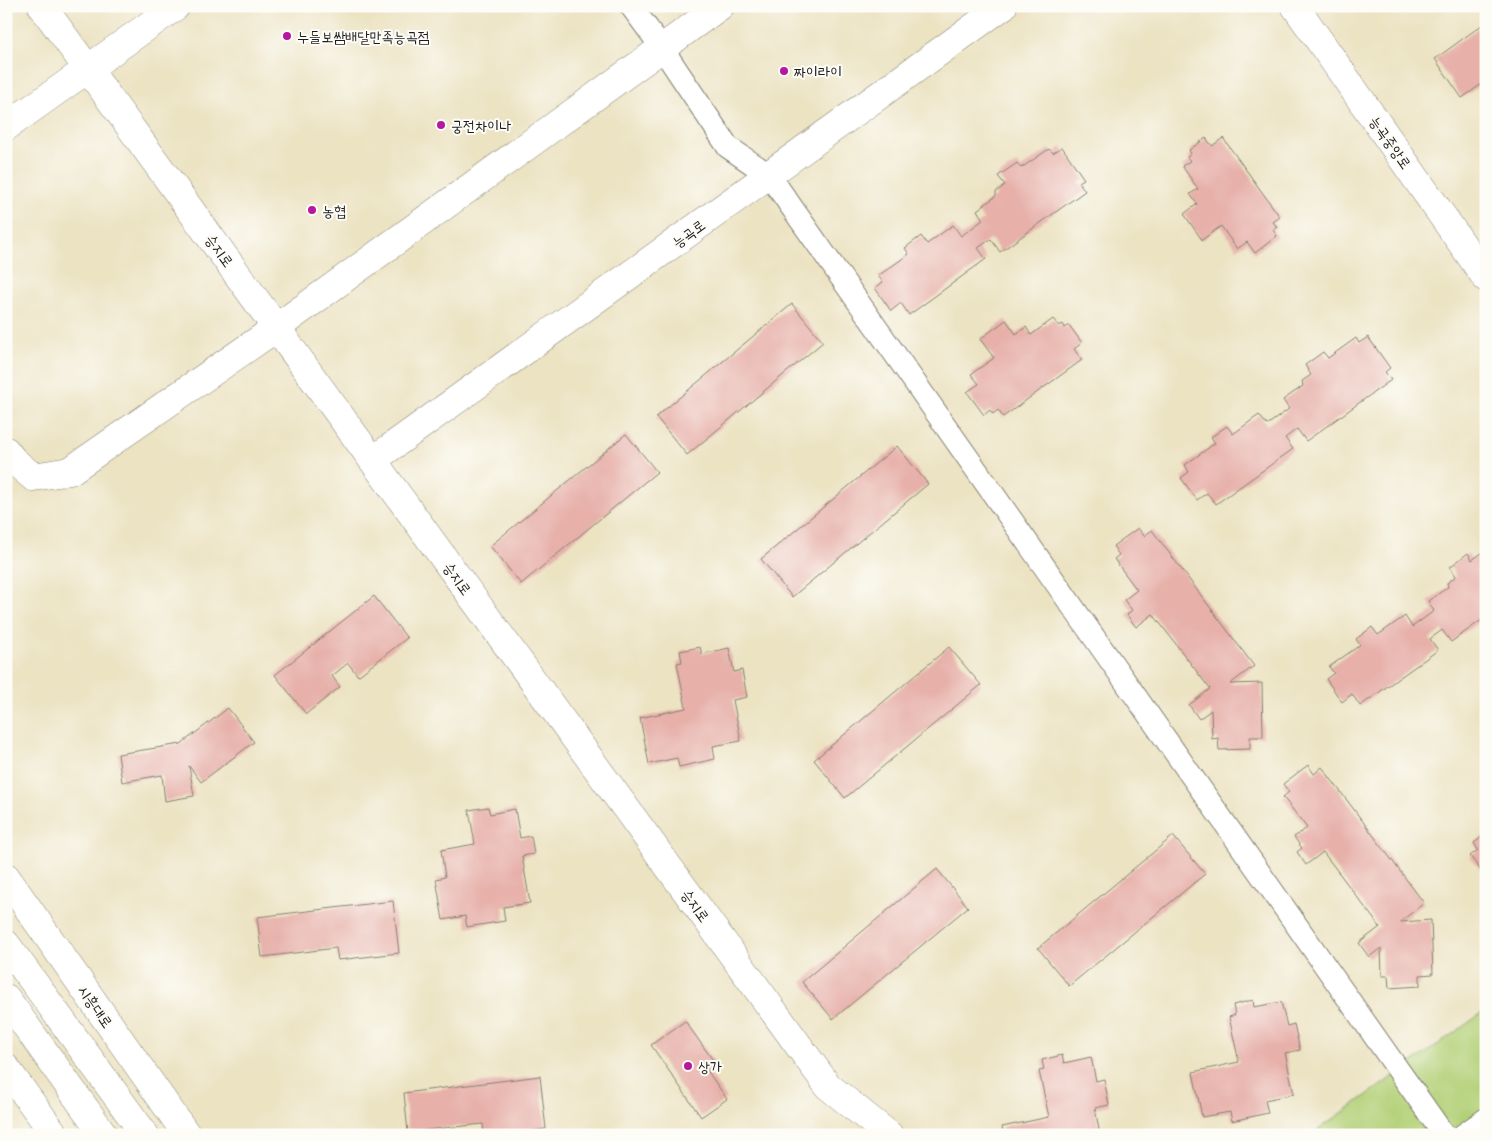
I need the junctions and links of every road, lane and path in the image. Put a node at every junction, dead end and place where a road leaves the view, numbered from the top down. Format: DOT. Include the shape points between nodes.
graph roads {
  1 [pos="42,6"];
  2 [pos="176,6"];
  3 [pos="631,6"];
  4 [pos="720,6"];
  5 [pos="1003,6"];
  6 [pos="1295,6"];
  7 [pos="662,48"];
  8 [pos="88,69"];
  9 [pos="6,127"];
  10 [pos="769,175"];
  11 [pos="1486,278"];
  12 [pos="276,328"];
  13 [pos="6,451"];
  14 [pos="373,460"];
  15 [pos="6,877"];
  16 [pos="6,944"];
  17 [pos="6,998"];
  18 [pos="6,1068"];
  19 [pos="1486,1119"];
  20 [pos="55,1135"];
  21 [pos="104,1135"];
  22 [pos="145,1135"];
  23 [pos="187,1135"];
  24 [pos="889,1135"];
  25 [pos="1444,1135"];
  26 [pos="1463,1135"];
  1 -- 8 [label="street, 승지로"];
  2 -- 8 [label="street"];
  3 -- 7 [label="street"];
  4 -- 7 [label="street"];
  5 -- 10 [label="street, 능곡로"];
  6 -- 11 [label="street, 능곡중앙로"];
  7 -- 10 [label="street" via="728,147"];
  7 -- 12 [label="street"];
  8 -- 9 [label="street"];
  8 -- 12 [label="street, 승지로"];
  10 -- 14 [label="street, 능곡로"];
  10 -- 25 [label="street"];
  12 -- 13 [label="street" via="70,471 32,477"];
  12 -- 14 [label="street, 승지로"];
  14 -- 24 [label="street, 승지로" via="828,1086"];
  15 -- 23 [label="street, 시흥대로"];
  16 -- 22 [label="street"];
  17 -- 21 [label="street"];
  18 -- 20 [label="street"];
  19 -- 26 [label="street"];
}
